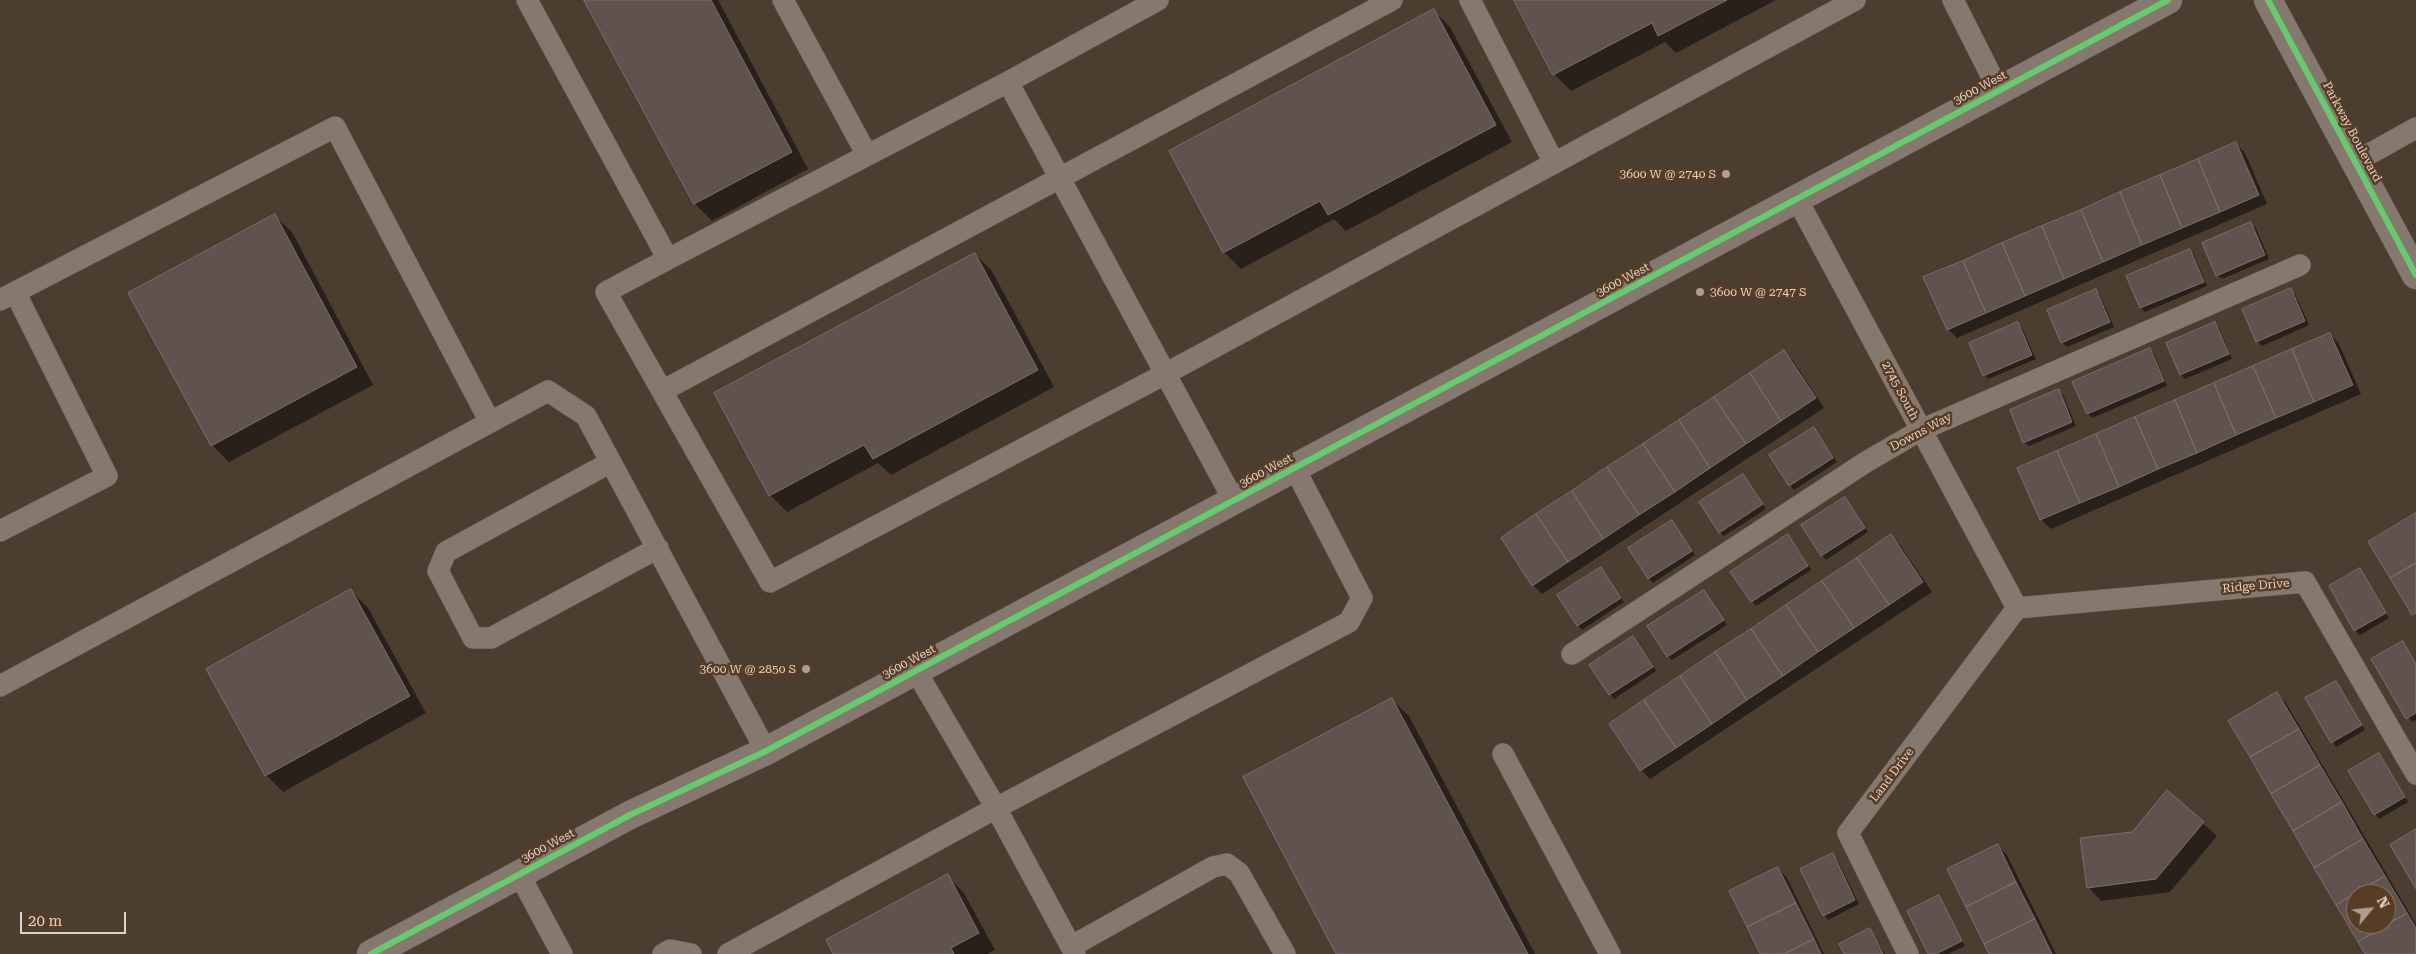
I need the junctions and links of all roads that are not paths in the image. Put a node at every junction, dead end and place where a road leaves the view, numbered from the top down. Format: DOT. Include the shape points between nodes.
graph roads {
  1 [pos="527,0"];
  2 [pos="782,0"];
  3 [pos="1158,0"];
  4 [pos="1392,0"];
  5 [pos="1470,0"];
  6 [pos="1855,0"];
  7 [pos="1953,0"];
  8 [pos="2168,0"];
  9 [pos="2268,0"];
  10 [pos="1008,82"];
  11 [pos="1999,91"];
  12 [pos="2416,128"];
  13 [pos="867,155"];
  14 [pos="2355,162"];
  15 [pos="1554,163"];
  16 [pos="1059,177"];
  17 [pos="1797,200"];
  18 [pos="668,259"];
  19 [pos="2300,265"];
  20 [pos="2416,275"];
  21 [pos="8,296"];
  22 [pos="1165,374"];
  23 [pos="662,391"];
  24 [pos="490,422"];
  25 [pos="1921,430"];
  26 [pos="611,462"];
  27 [pos="1295,468"];
  28 [pos="1234,501"];
  29 [pos="0,531"];
  30 [pos="658,548"];
  31 [pos="2017,608"];
  32 [pos="1572,654"];
  33 [pos="916,671"];
  34 [pos="0,686"];
  35 [pos="766,751"];
  36 [pos="1503,754"];
  37 [pos="2416,774"];
  38 [pos="996,808"];
  39 [pos="519,874"];
  40 [pos="1074,950"];
  41 [pos="371,954"];
  42 [pos="562,954"];
  43 [pos="663,954"];
  44 [pos="691,954"];
  45 [pos="728,954"];
  46 [pos="1284,954"];
  47 [pos="1610,954"];
  48 [pos="1908,954"];
  1 -- 18 [label="lane"];
  2 -- 13 [label="lane"];
  3 -- 10 [label="lane"];
  4 -- 16 [label="lane"];
  5 -- 15 [label="lane"];
  6 -- 15 [label="lane"];
  7 -- 11 [label="lane"];
  8 -- 11 [label="street, 3600 West"];
  9 -- 14 [label="street, Parkway Boulevard"];
  10 -- 13 [label="lane"];
  10 -- 16 [label="lane"];
  11 -- 17 [label="street, 3600 West"];
  12 -- 14 [label="lane"];
  13 -- 18 [label="lane"];
  14 -- 20 [label="street, Parkway Boulevard"];
  15 -- 22 [label="lane"];
  16 -- 22 [label="lane"];
  16 -- 23 [label="lane"];
  17 -- 25 [label="lane, 2745 South"];
  17 -- 27 [label="street, 3600 West"];
  18 -- 23 [label="lane" via="606,292"];
  19 -- 25 [label="lane, Downs Way"];
  21 -- 24 [label="lane" via="335,127"];
  21 -- 29 [label="lane" via="107,476"];
  22 -- 23 [label="lane" via="770,582"];
  22 -- 28 [label="lane"];
  24 -- 26 [label="lane" via="548,391 586,416"];
  24 -- 34 [label="lane"];
  25 -- 31 [label="lane, 2745 South"];
  25 -- 32 [label="lane, Downs Way" via="1866,462"];
  26 -- 30 [label="lane"];
  26 -- 30 [label="lane" via="446,552 438,571 473,638 491,638"];
  27 -- 28 [label="street, 3600 West"];
  27 -- 38 [label="lane" via="1362,598 1349,622"];
  28 -- 33 [label="street, 3600 West"];
  30 -- 35 [label="lane"];
  31 -- 37 [label="lane, Ridge Drive" via="2305,582"];
  31 -- 48 [label="lane, Land Drive" via="1848,833"];
  33 -- 35 [label="street, 3600 West"];
  33 -- 38 [label="lane"];
  35 -- 39 [label="street, 3600 West" via="630,815"];
  36 -- 47 [label="lane"];
  38 -- 40 [label="lane"];
  38 -- 45 [label="lane"];
  39 -- 41 [label="street, 3600 West"];
  39 -- 42 [label="lane"];
  40 -- 46 [label="lane" via="1213,867 1228,864 1239,873"];
  43 -- 44 [label="lane" via="670,950"];
}
